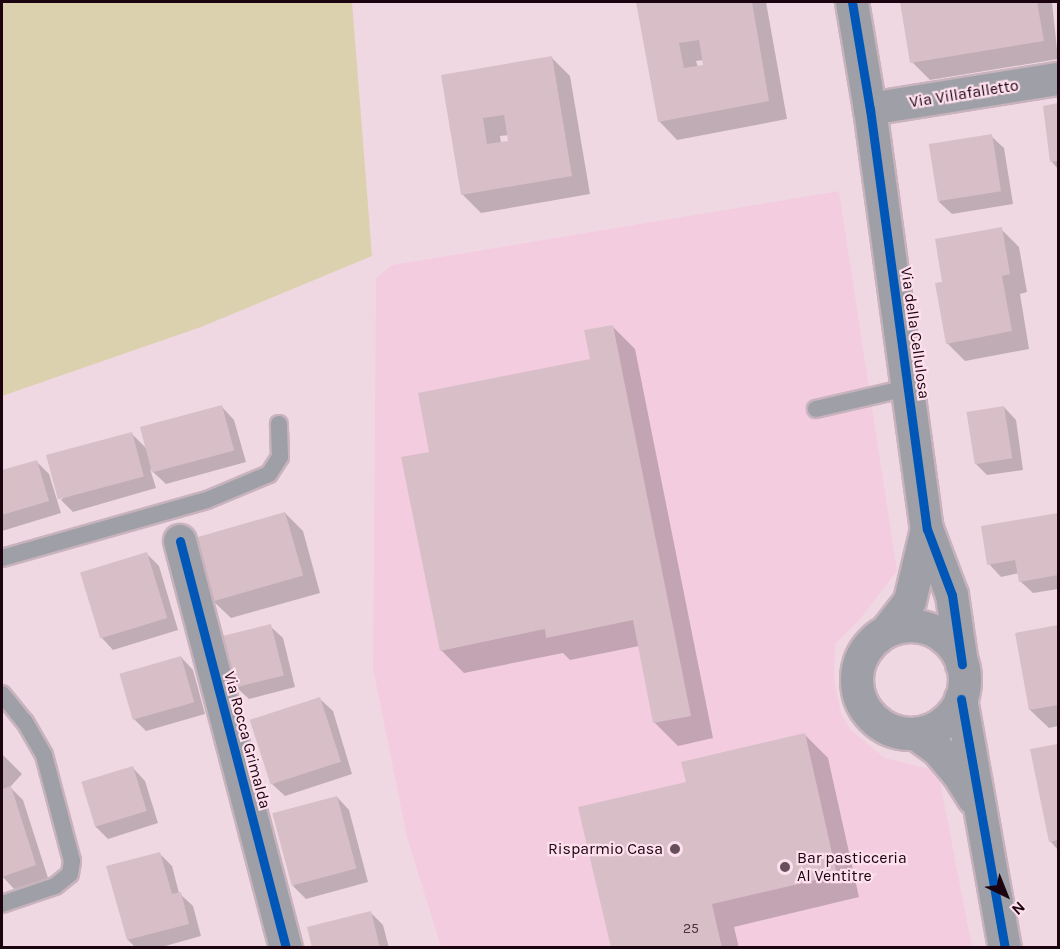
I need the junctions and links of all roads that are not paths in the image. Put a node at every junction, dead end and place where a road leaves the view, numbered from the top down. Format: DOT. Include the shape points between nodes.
graph roads {
  1 [pos="852,2"];
  2 [pos="1059,79"];
  3 [pos="870,109"];
  4 [pos="907,388"];
  5 [pos="816,409"];
  6 [pos="279,424"];
  7 [pos="927,529"];
  8 [pos="180,541"];
  9 [pos="2,558"];
  10 [pos="886,632"];
  11 [pos="962,664"];
  12 [pos="2,694"];
  13 [pos="962,699"];
  14 [pos="916,734"];
  15 [pos="981,810"];
  16 [pos="2,903"];
  17 [pos="286,948"];
  18 [pos="1005,948"];
  1 -- 3 [label="street, Via della Cellulosa"];
  2 -- 3 [label="street, Via Villafalletto"];
  3 -- 4 [label="street, Via della Cellulosa"];
  4 -- 5 [label="lane"];
  4 -- 7 [label="street, Via della Cellulosa"];
  6 -- 9 [label="lane" via="280,457 269,474 207,500"];
  7 -- 10 [label="street, Via della Cellulosa" via="910,601"];
  7 -- 11 [label="street, Via della Cellulosa" via="952,595"];
  8 -- 17 [label="street, Via Rocca Grimalda"];
  10 -- 11 [label="street" via="904,627 932,631 954,647"];
  10 -- 14 [label="street" via="861,659 857,677 859,696 867,712 881,725 898,733"];
  11 -- 13 [label="street"];
  12 -- 16 [label="lane" via="25,722 44,755 72,861 70,874 55,886"];
  13 -- 14 [label="street" via="944,723"];
  13 -- 15 [label="street"];
  14 -- 15 [label="street" via="952,766"];
  15 -- 18 [label="street"];
}
